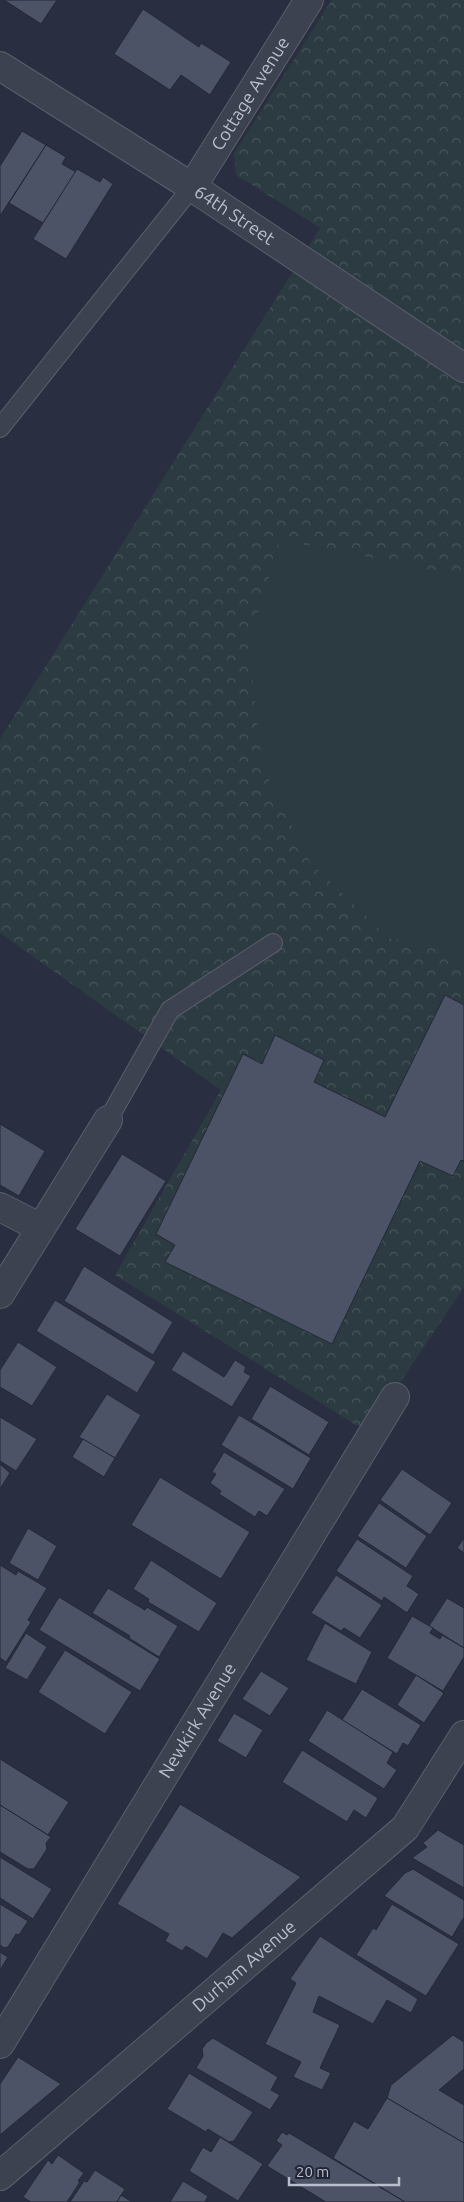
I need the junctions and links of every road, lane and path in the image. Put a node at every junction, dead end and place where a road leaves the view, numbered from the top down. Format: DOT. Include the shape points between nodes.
graph roads {
  1 [pos="310,0"];
  2 [pos="0,66"];
  3 [pos="192,187"];
  4 [pos="464,368"];
  5 [pos="0,428"];
  6 [pos="273,943"];
  7 [pos="108,1120"];
  8 [pos="0,1207"];
  9 [pos="41,1228"];
  10 [pos="0,1294"];
  11 [pos="395,1397"];
  12 [pos="464,1735"];
  13 [pos="0,2044"];
  14 [pos="0,2176"];
  1 -- 3 [label="street, Cottage Avenue"];
  2 -- 3 [label="street, 64th Street"];
  3 -- 4 [label="street, 64th Street"];
  3 -- 5 [label="lane"];
  6 -- 7 [label="lane" via="170,1010"];
  7 -- 9 [label="street"];
  8 -- 9 [label="street"];
  9 -- 10 [label="street"];
  11 -- 13 [label="street, Newkirk Avenue"];
  12 -- 14 [label="street, Durham Avenue" via="405,1828"];
}
